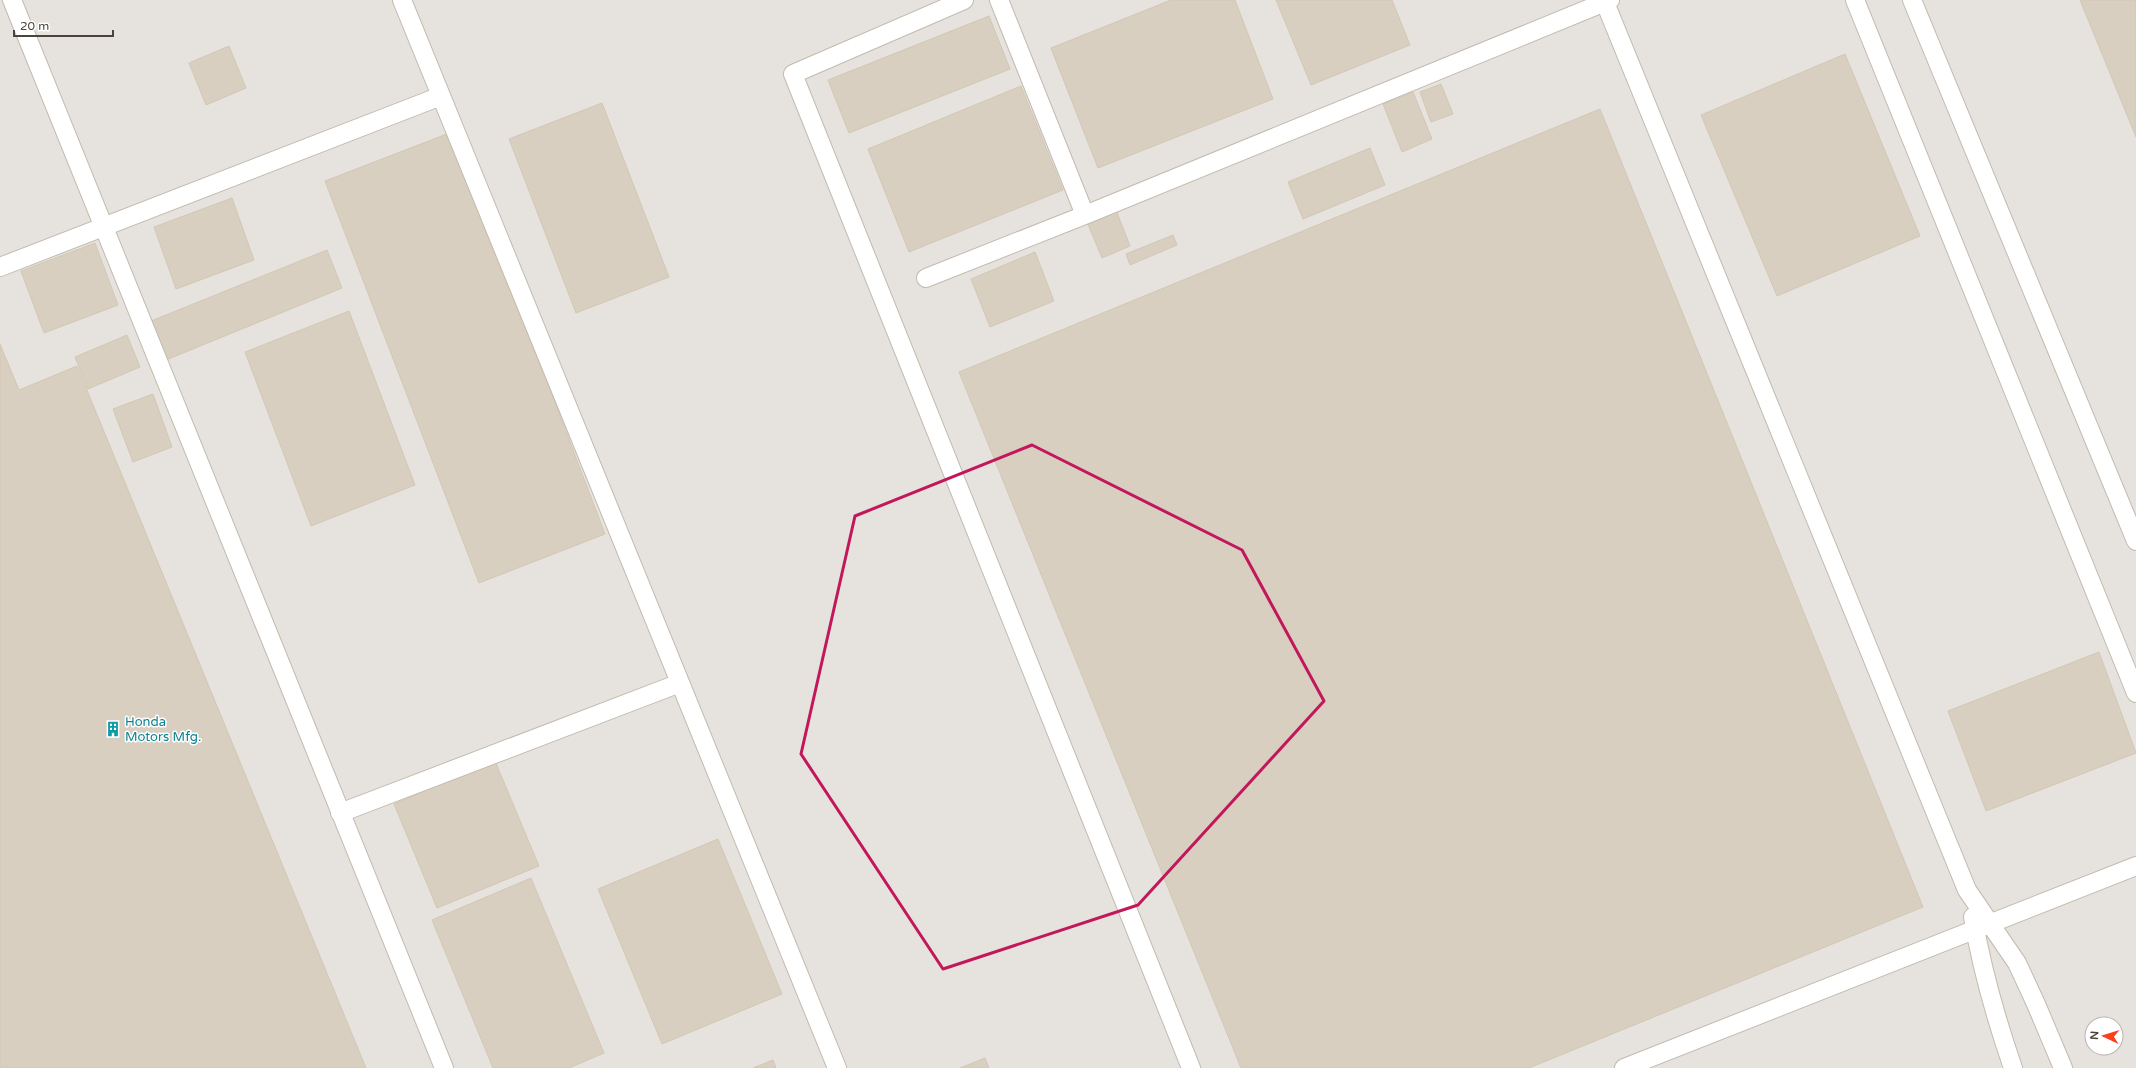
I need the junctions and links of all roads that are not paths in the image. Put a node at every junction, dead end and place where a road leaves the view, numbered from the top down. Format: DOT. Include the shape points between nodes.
graph roads {
  1 [pos="12,0"];
  2 [pos="402,0"];
  3 [pos="964,0"];
  4 [pos="1000,0"];
  5 [pos="1855,0"];
  6 [pos="1912,0"];
  7 [pos="1606,1"];
  8 [pos="442,96"];
  9 [pos="1085,215"];
  10 [pos="103,227"];
  11 [pos="0,267"];
  12 [pos="926,278"];
  13 [pos="2136,541"];
  14 [pos="680,683"];
  15 [pos="2136,693"];
  16 [pos="340,813"];
  17 [pos="2136,866"];
  18 [pos="1982,926"];
  19 [pos="444,1068"];
  20 [pos="837,1068"];
  21 [pos="1191,1068"];
  22 [pos="1624,1068"];
  23 [pos="2013,1068"];
  24 [pos="2063,1068"];
  1 -- 10 [label="lane"];
  2 -- 8 [label="lane"];
  3 -- 21 [label="lane" via="793,74"];
  4 -- 9 [label="lane"];
  5 -- 15 [label="lane"];
  6 -- 13 [label="lane"];
  7 -- 9 [label="lane"];
  7 -- 18 [label="lane"];
  8 -- 10 [label="lane"];
  8 -- 14 [label="lane"];
  9 -- 12 [label="lane"];
  10 -- 11 [label="lane"];
  10 -- 16 [label="lane"];
  14 -- 16 [label="lane"];
  14 -- 20 [label="lane"];
  16 -- 19 [label="lane"];
  17 -- 18 [label="lane"];
  18 -- 22 [label="lane"];
  18 -- 23 [label="lane" via="1983,971"];
  18 -- 24 [label="lane" via="2017,963"];
}
